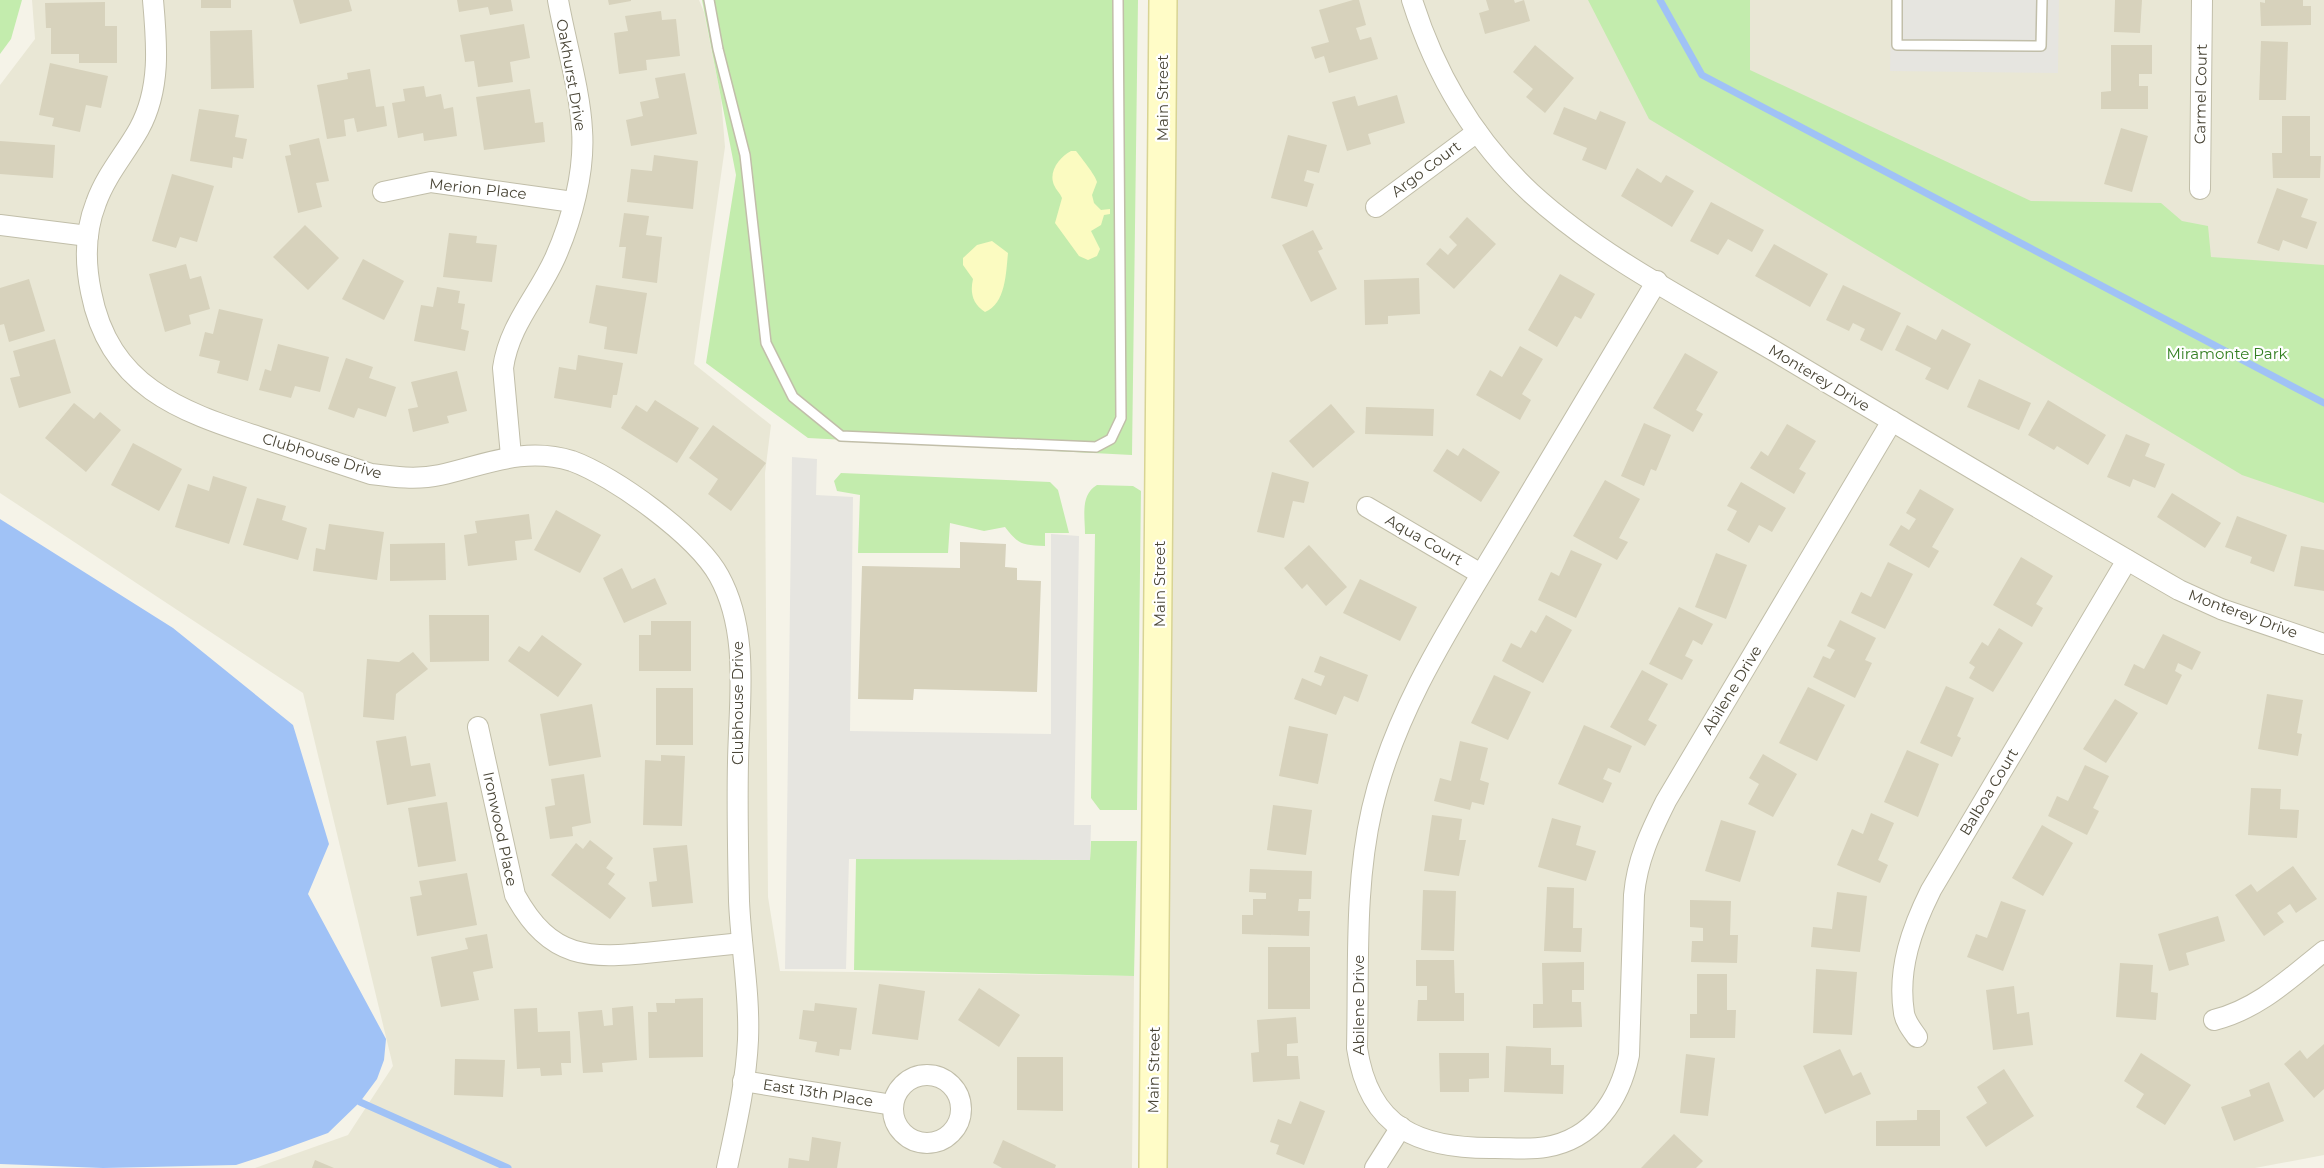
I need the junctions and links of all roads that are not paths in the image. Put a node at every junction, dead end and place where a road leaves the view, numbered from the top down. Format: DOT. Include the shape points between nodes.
graph roads {
  1 [pos="153,0"];
  2 [pos="558,0"];
  3 [pos="709,0"];
  4 [pos="1118,0"];
  5 [pos="1163,0"];
  6 [pos="1412,0"];
  7 [pos="1897,0"];
  8 [pos="2042,0"];
  9 [pos="2202,0"];
  10 [pos="1477,132"];
  11 [pos="2200,189"];
  12 [pos="383,192"];
  13 [pos="573,202"];
  14 [pos="1376,207"];
  15 [pos="0,225"];
  16 [pos="88,236"];
  17 [pos="1657,281"];
  18 [pos="1892,421"];
  19 [pos="511,456"];
  20 [pos="1367,507"];
  21 [pos="2127,560"];
  22 [pos="1481,574"];
  23 [pos="2324,644"];
  24 [pos="478,727"];
  25 [pos="742,942"];
  26 [pos="2324,951"];
  27 [pos="2214,1020"];
  28 [pos="1917,1037"];
  29 [pos="743,1082"];
  30 [pos="893,1105"];
  31 [pos="1401,1127"];
  32 [pos="727,1168"];
  33 [pos="1153,1168"];
  34 [pos="1375,1168"];
  1 -- 16 [label="street, Clubhouse Drive" via="156,68 148,107 107,176"];
  2 -- 13 [label="street, Oakhurst Drive" via="582,128 582,157"];
  3 -- 4 [label="lane" via="717,49 745,156 766,343 793,397 841,436 1096,447 1111,439 1121,418"];
  5 -- 33 [label="main road, Main Street"];
  6 -- 10 [label="street, Monterey Drive" via="1448,88"];
  7 -- 8 [label="lane" via="1897,45 2041,46"];
  9 -- 11 [label="street, Carmel Court"];
  10 -- 14 [label="street, Argo Court"];
  10 -- 17 [label="street, Monterey Drive" via="1529,191 1563,221"];
  12 -- 13 [label="street, Merion Place" via="431,182"];
  13 -- 19 [label="street, Oakhurst Drive" via="560,247 518,319 505,356"];
  15 -- 16 [label="street"];
  16 -- 19 [label="street, Clubhouse Drive" via="88,277 103,330 132,373 174,406 196,417 360,470 399,478 439,475"];
  17 -- 18 [label="street, Monterey Drive"];
  17 -- 22 [label="street, Abilene Drive"];
  18 -- 21 [label="street, Monterey Drive"];
  18 -- 31 [label="street, Abilene Drive" via="1650,833 1635,876 1629,1055 1624,1080 1614,1100 1595,1123 1574,1137 1547,1147 1462,1149 1423,1141"];
  19 -- 25 [label="street, Clubhouse Drive" via="567,460 597,471 682,534 719,576 732,608 739,648 737,811"];
  20 -- 22 [label="street, Aqua Court"];
  21 -- 23 [label="street, Monterey Drive" via="2221,609"];
  21 -- 28 [label="street, Balboa Court" via="1930,890 1913,926 1905,959 1904,1013"];
  22 -- 31 [label="street, Abilene Drive" via="1403,715 1384,766 1363,852 1357,1048 1367,1088 1379,1108"];
  24 -- 25 [label="street, Ironwood Place" via="515,896 528,920 542,933 566,948 590,955 615,956"];
  25 -- 29 [label="street, Clubhouse Drive" via="748,1029"];
  26 -- 27 [label="street" via="2264,999"];
  29 -- 30 [label="street, East 13th Place"];
  29 -- 32 [label="street, Clubhouse Drive"];
  31 -- 34 [label="street"];
}
